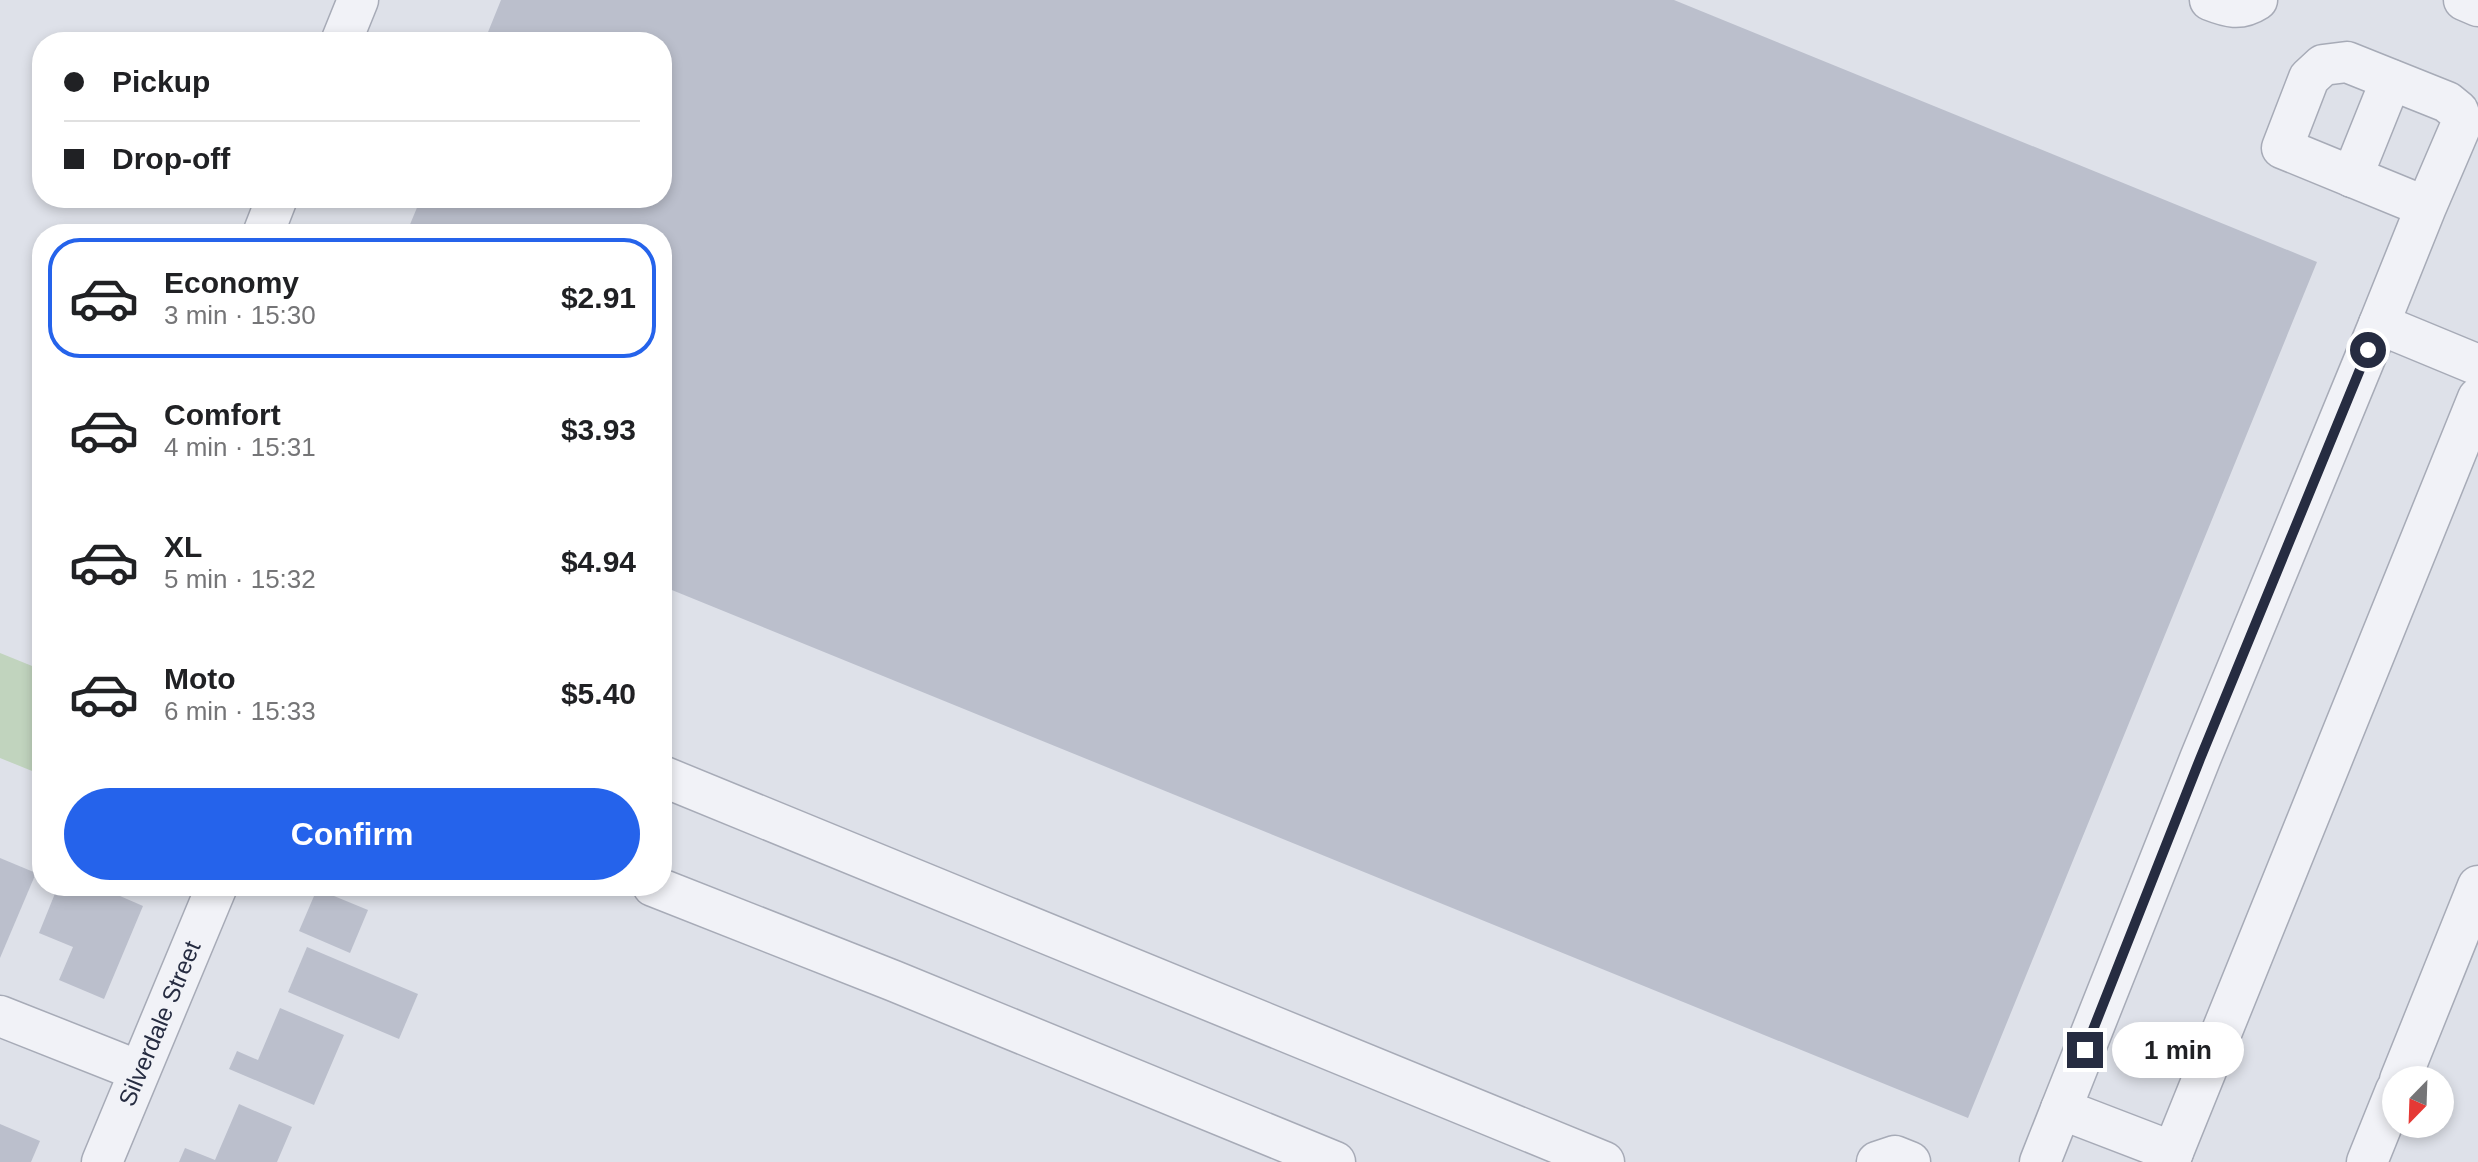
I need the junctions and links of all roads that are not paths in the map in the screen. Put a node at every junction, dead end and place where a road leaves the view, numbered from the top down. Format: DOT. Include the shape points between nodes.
graph roads {
  1 [pos="358,0"];
  2 [pos="2210,0"];
  3 [pos="2257,0"];
  4 [pos="2464,0"];
  5 [pos="2478,6"];
  6 [pos="345,32"];
  7 [pos="2391,80"];
  8 [pos="2352,177"];
  9 [pos="2426,207"];
  10 [pos="2379,324"];
  11 [pos="2478,365"];
  12 [pos="2478,398"];
  13 [pos="672,780"];
  14 [pos="2478,886"];
  15 [pos="672,893"];
  16 [pos="213,896"];
  17 [pos="0,1016"];
  18 [pos="2406,1066"];
  19 [pos="139,1071"];
  20 [pos="2061,1109"];
  21 [pos="2382,1125"];
  22 [pos="2171,1157"];
  23 [pos="102,1162"];
  24 [pos="1335,1162"];
  25 [pos="1604,1162"];
  26 [pos="1877,1162"];
  27 [pos="1910,1162"];
  28 [pos="2040,1162"];
  29 [pos="2367,1162"];
  1 -- 6 [label="street"];
  2 -- 3 [label="street" via="2231,9"];
  4 -- 5 [label="street"];
  7 -- 8 [label="street"];
  7 -- 8 [label="street" via="2347,62 2323,65 2309,78 2282,148"];
  7 -- 9 [label="street" via="2447,102 2462,123"];
  8 -- 9 [label="street"];
  9 -- 10 [label="street"];
  10 -- 11 [label="street"];
  10 -- 20 [label="street"];
  12 -- 22 [label="street"];
  13 -- 25 [label="street"];
  14 -- 18 [label="street"];
  15 -- 24 [label="street"];
  16 -- 19 [label="street, Silverdale Street"];
  17 -- 19 [label="street"];
  19 -- 23 [label="street, Silverdale Street"];
  20 -- 22 [label="street"];
  20 -- 28 [label="street"];
  21 -- 29 [label="street"];
  26 -- 27 [label="street" via="1895,1156"];
}
